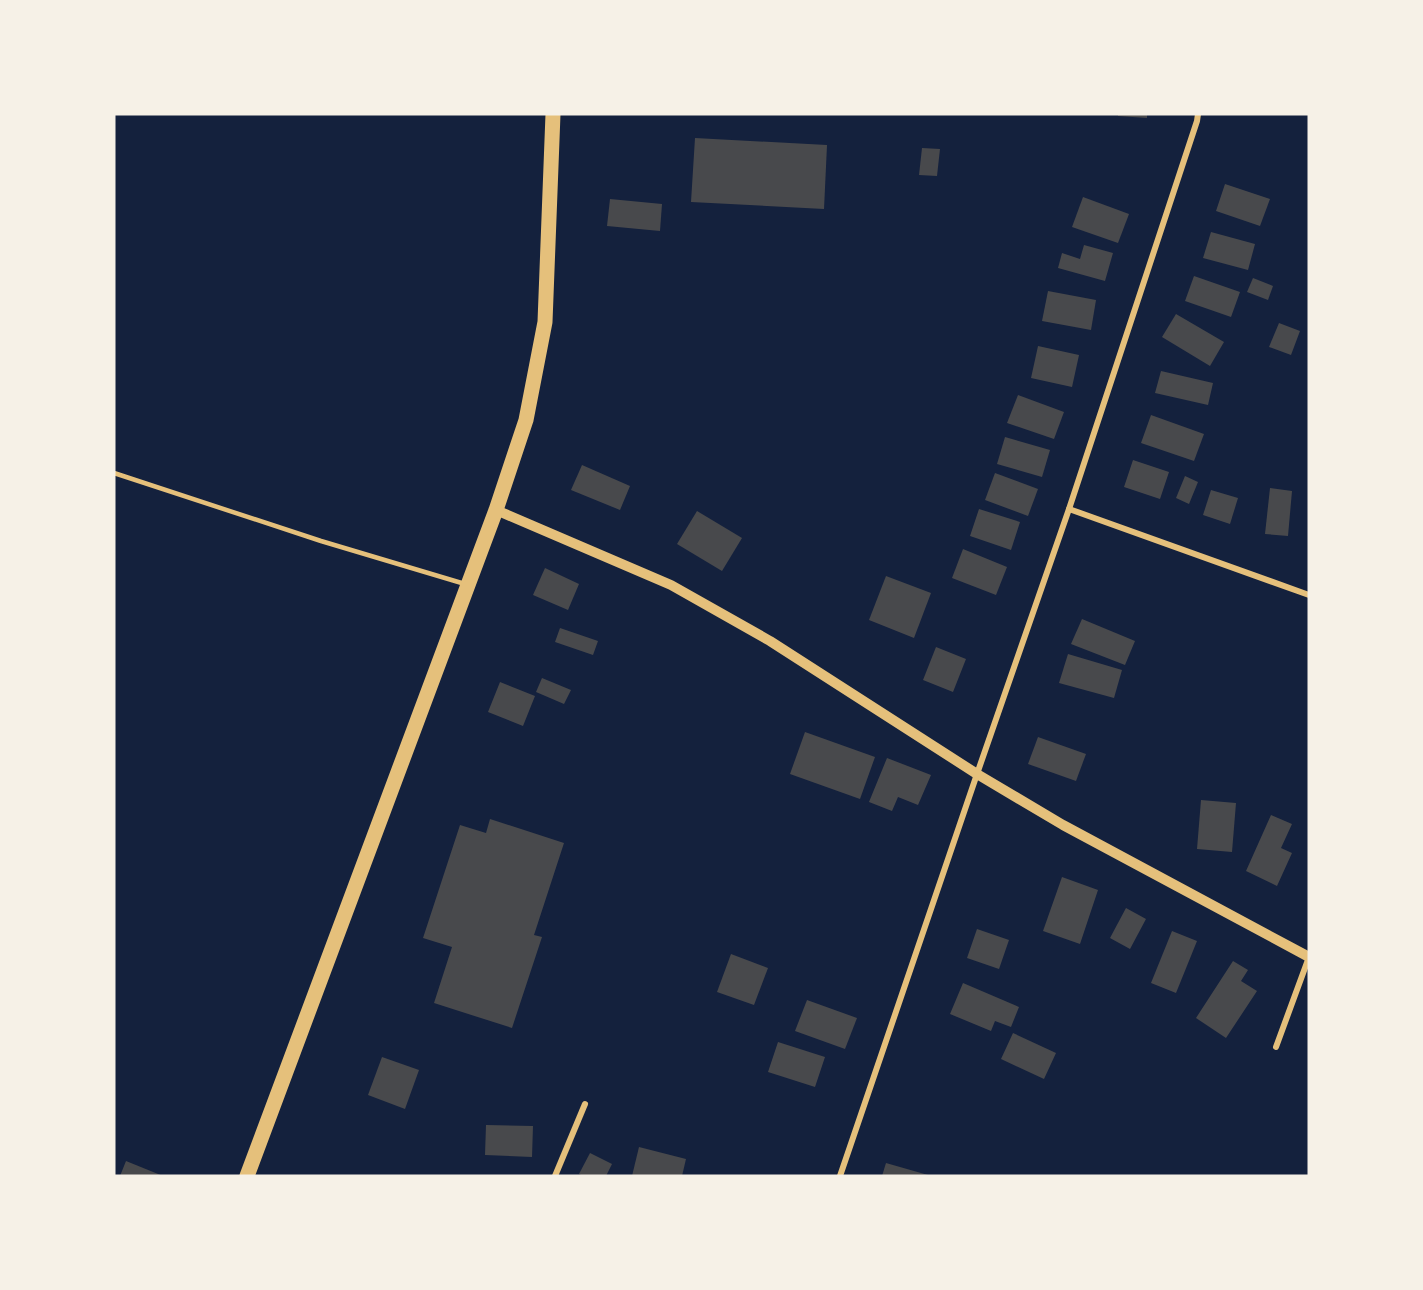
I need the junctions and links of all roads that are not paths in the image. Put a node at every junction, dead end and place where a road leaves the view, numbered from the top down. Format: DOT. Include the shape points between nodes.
graph roads {
  1 [pos="553,114"];
  2 [pos="1198,114"];
  3 [pos="114,473"];
  4 [pos="1069,508"];
  5 [pos="496,510"];
  6 [pos="468,585"];
  7 [pos="1309,595"];
  8 [pos="977,774"];
  9 [pos="1309,957"];
  10 [pos="1276,1047"];
  11 [pos="585,1104"];
  12 [pos="247,1176"];
  13 [pos="555,1176"];
  14 [pos="840,1176"];
  1 -- 5 [label="main road" via="545,322 526,420"];
  2 -- 4 [label="street"];
  3 -- 6 [label="lane"];
  4 -- 7 [label="street"];
  4 -- 8 [label="street"];
  5 -- 6 [label="main road"];
  5 -- 8 [label="street" via="671,585 770,641"];
  6 -- 12 [label="main road"];
  8 -- 9 [label="street" via="1063,825"];
  8 -- 14 [label="street"];
  9 -- 10 [label="street"];
  11 -- 13 [label="street"];
}
